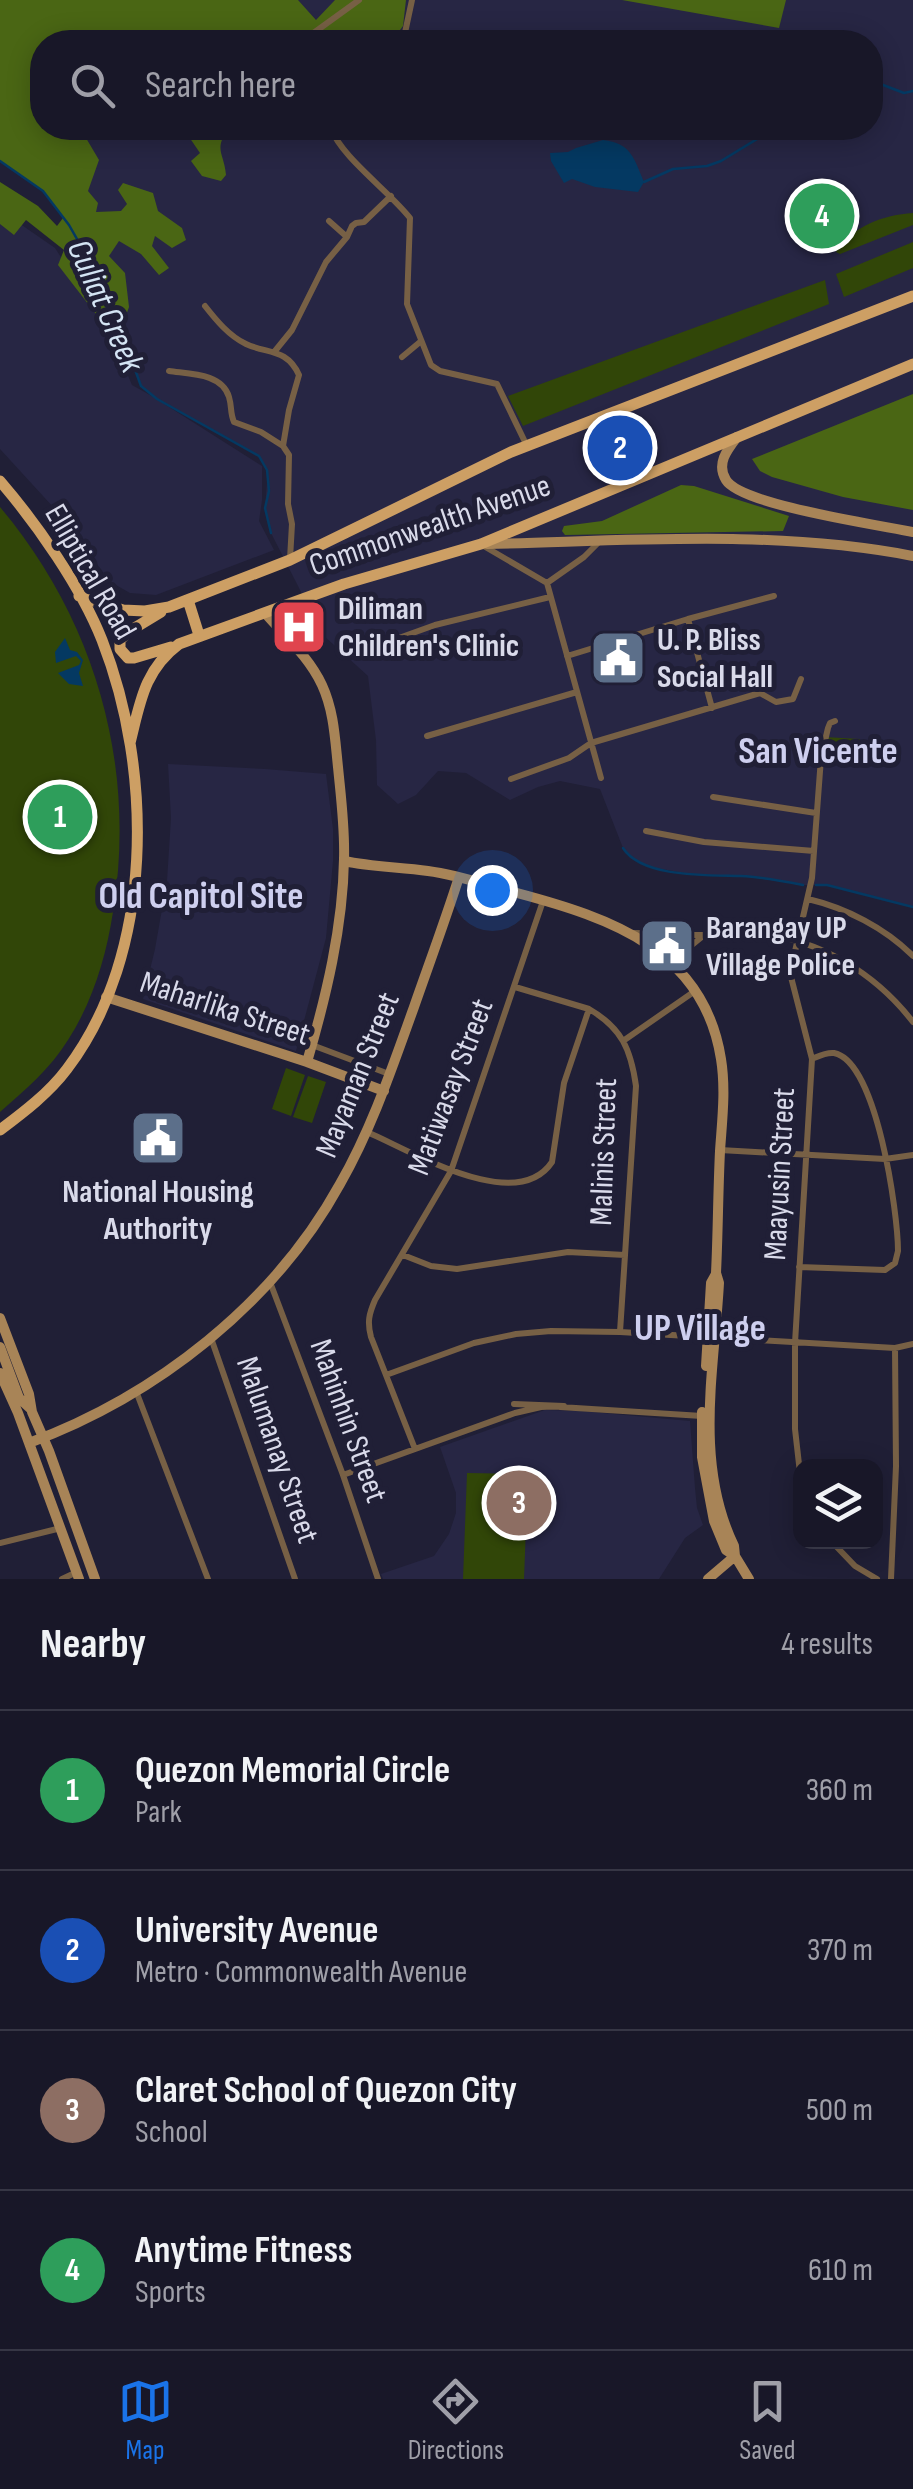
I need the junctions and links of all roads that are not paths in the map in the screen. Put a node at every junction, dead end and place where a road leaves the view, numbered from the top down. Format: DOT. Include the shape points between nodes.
graph roads {
  1 [pos="359,0"];
  2 [pos="412,0"];
  3 [pos="318,30"];
  4 [pos="406,30"];
  5 [pos="337,140"];
  6 [pos="390,196"];
  7 [pos="329,221"];
  8 [pos="347,237"];
  9 [pos="913,296"];
  10 [pos="205,306"];
  11 [pos="421,342"];
  12 [pos="275,351"];
  13 [pos="402,358"];
  14 [pos="913,364"];
  15 [pos="169,371"];
  16 [pos="737,437"];
  17 [pos="527,445"];
  18 [pos="284,446"];
  19 [pos="0,481"];
  20 [pos="913,532"];
  21 [pos="600,541"];
  22 [pos="481,544"];
  23 [pos="913,556"];
  24 [pos="290,560"];
  25 [pos="547,583"];
  26 [pos="79,596"];
  27 [pos="550,596"];
  28 [pos="774,596"];
  29 [pos="188,600"];
  30 [pos="169,607"];
  31 [pos="265,614"];
  32 [pos="688,619"];
  33 [pos="199,635"];
  34 [pos="179,644"];
  35 [pos="360,652"];
  36 [pos="567,656"];
  37 [pos="801,679"];
  38 [pos="577,692"];
  39 [pos="712,708"];
  40 [pos="835,720"];
  41 [pos="427,736"];
  42 [pos="130,743"];
  43 [pos="591,743"];
  44 [pos="601,778"];
  45 [pos="511,779"];
  46 [pos="713,798"];
  47 [pos="816,814"];
  48 [pos="646,831"];
  49 [pos="814,852"];
  50 [pos="344,861"];
  51 [pos="458,877"];
  52 [pos="808,898"];
  53 [pos="543,900"];
  54 [pos="631,932"];
  55 [pos="704,935"];
  56 [pos="796,941"];
  57 [pos="913,956"];
  58 [pos="677,968"];
  59 [pos="515,987"];
  60 [pos="695,991"];
  61 [pos="106,997"];
  62 [pos="589,1009"];
  63 [pos="913,1022"];
  64 [pos="624,1041"];
  65 [pos="312,1045"];
  66 [pos="812,1059"];
  67 [pos="307,1062"];
  68 [pos="390,1074"];
  69 [pos="384,1091"];
  70 [pos="0,1130"];
  71 [pos="367,1132"];
  72 [pos="720,1150"];
  73 [pos="913,1155"];
  74 [pos="806,1156"];
  75 [pos="885,1159"];
  76 [pos="451,1170"];
  77 [pos="403,1255"];
  78 [pos="624,1255"];
  79 [pos="799,1267"];
  80 [pos="270,1282"];
  81 [pos="0,1318"];
  82 [pos="620,1332"];
  83 [pos="211,1338"];
  84 [pos="712,1338"];
  85 [pos="795,1343"];
  86 [pos="913,1344"];
  87 [pos="0,1347"];
  88 [pos="895,1348"];
  89 [pos="0,1373"];
  90 [pos="386,1375"];
  91 [pos="136,1392"];
  92 [pos="19,1398"];
  93 [pos="32,1410"];
  94 [pos="18,1413"];
  95 [pos="702,1416"];
  96 [pos="43,1438"];
  97 [pos="29,1443"];
  98 [pos="415,1449"];
  99 [pos="798,1459"];
  100 [pos="343,1475"];
  101 [pos="60,1528"];
  102 [pos="0,1543"];
  103 [pos="839,1549"];
  104 [pos="735,1556"];
  105 [pos="78,1576"];
  106 [pos="62,1579"];
  107 [pos="95,1579"];
  108 [pos="208,1579"];
  109 [pos="295,1579"];
  110 [pos="378,1579"];
  111 [pos="708,1579"];
  112 [pos="749,1579"];
  113 [pos="877,1579"];
  114 [pos="891,1579"];
  1 -- 3 [label="street"];
  2 -- 4 [label="street"];
  5 -- 6 [label="street"];
  6 -- 8 [label="street"];
  6 -- 11 [label="street" via="410,218 407,304"];
  7 -- 8 [label="street"];
  8 -- 12 [label="street"];
  9 -- 17 [label="main road, Commonwealth Avenue"];
  10 -- 12 [label="street" via="244,342"];
  11 -- 13 [label="street"];
  11 -- 17 [label="street" via="431,366 497,384"];
  12 -- 18 [label="street" via="299,375"];
  14 -- 16 [label="main road, Commonwealth Avenue"];
  15 -- 18 [label="street" via="211,378 227,390 234,422"];
  16 -- 20 [label="street" via="722,470 746,495"];
  16 -- 22 [label="main road, Commonwealth Avenue"];
  17 -- 24 [label="main road, Commonwealth Avenue"];
  18 -- 24 [label="street"];
  19 -- 26 [label="main road, Elliptical Road"];
  21 -- 22 [label="street"];
  21 -- 23 [label="street" via="817,543"];
  21 -- 25 [label="street"];
  22 -- 25 [label="street"];
  22 -- 31 [label="main road, Commonwealth Avenue"];
  24 -- 29 [label="main road, Commonwealth Avenue"];
  25 -- 27 [label="street"];
  26 -- 30 [label="main road, Commonwealth Avenue" via="122,610"];
  26 -- 42 [label="main road, Elliptical Road" via="114,674"];
  27 -- 35 [label="street"];
  27 -- 36 [label="street"];
  28 -- 32 [label="street"];
  29 -- 30 [label="main road, Commonwealth Avenue"];
  29 -- 33 [label="main road"];
  30 -- 34 [label="main road" via="128,632 120,649 134,658"];
  31 -- 33 [label="main road, Commonwealth Avenue"];
  31 -- 50 [label="street" via="312,666 329,702"];
  32 -- 36 [label="street"];
  32 -- 39 [label="street"];
  33 -- 34 [label="main road, Commonwealth Avenue"];
  34 -- 42 [label="main road, Commonwealth Avenue" via="149,677"];
  36 -- 38 [label="street"];
  37 -- 39 [label="street" via="793,699 776,702 760,694"];
  38 -- 41 [label="street"];
  38 -- 43 [label="street"];
  39 -- 43 [label="street"];
  40 -- 47 [label="street, Maayusin Street" via="821,758"];
  42 -- 61 [label="main road, Elliptical Road" via="138,811 135,878"];
  43 -- 44 [label="street"];
  43 -- 45 [label="street"];
  46 -- 47 [label="street"];
  47 -- 49 [label="street, Maayusin Street"];
  48 -- 49 [label="street"];
  49 -- 52 [label="street, Maayusin Street"];
  50 -- 51 [label="street"];
  50 -- 65 [label="street" via="334,950"];
  51 -- 53 [label="street"];
  51 -- 68 [label="street, Mayaman Street"];
  52 -- 56 [label="street, Maayusin Street"];
  52 -- 57 [label="street" via="873,925"];
  53 -- 54 [label="street"];
  53 -- 59 [label="street, Matiwasay Street"];
  54 -- 55 [label="street"];
  54 -- 58 [label="street"];
  55 -- 56 [label="street"];
  55 -- 58 [label="street"];
  56 -- 63 [label="street" via="868,976"];
  56 -- 66 [label="street, Maayusin Street" via="790,980"];
  58 -- 60 [label="street"];
  59 -- 62 [label="street, Malinis Street"];
  59 -- 76 [label="street, Matiwasay Street"];
  60 -- 64 [label="street"];
  60 -- 72 [label="street" via="720,1056"];
  61 -- 67 [label="street, Maharlika Street"];
  61 -- 70 [label="main road, Elliptical Road" via="68,1068"];
  62 -- 64 [label="street, Malinis Street"];
  62 -- 76 [label="street" via="564,1083 556,1150 546,1171 508,1183"];
  64 -- 78 [label="street, Malinis Street" via="636,1086"];
  65 -- 67 [label="street"];
  65 -- 68 [label="street, Maharlika Street"];
  66 -- 74 [label="street, Maayusin Street"];
  66 -- 75 [label="street" via="836,1053 852,1066 874,1108"];
  67 -- 69 [label="street, Maharlika Street"];
  68 -- 69 [label="street, Mayaman Street"];
  69 -- 71 [label="street, Mayaman Street"];
  71 -- 76 [label="street"];
  71 -- 80 [label="street, Mayaman Street" via="319,1219"];
  72 -- 74 [label="street"];
  72 -- 84 [label="street"];
  73 -- 75 [label="street"];
  74 -- 75 [label="street"];
  74 -- 79 [label="street, Maayusin Street"];
  75 -- 79 [label="street" via="898,1238 895,1262 879,1270"];
  76 -- 77 [label="street, Matiwasay Street"];
  77 -- 78 [label="street" via="457,1269 568,1252"];
  77 -- 90 [label="street, Matiwasay Street" via="368,1316"];
  78 -- 82 [label="street, Malinis Street"];
  79 -- 85 [label="street, Maayusin Street"];
  80 -- 83 [label="street, Mayaman Street"];
  80 -- 100 [label="street, Mahinhin Street"];
  81 -- 93 [label="street"];
  82 -- 84 [label="street"];
  82 -- 90 [label="street" via="502,1337"];
  83 -- 91 [label="street, Mayaman Street"];
  83 -- 109 [label="street, Malumanay Street"];
  84 -- 85 [label="street"];
  84 -- 95 [label="street"];
  84 -- 104 [label="street" via="710,1470"];
  85 -- 88 [label="street"];
  85 -- 99 [label="street, Maayusin Street"];
  86 -- 88 [label="street"];
  87 -- 92 [label="street"];
  88 -- 114 [label="street"];
  89 -- 94 [label="street"];
  90 -- 98 [label="street, Matiwasay Street"];
  91 -- 96 [label="street, Mayaman Street"];
  91 -- 108 [label="street"];
  92 -- 93 [label="street"];
  92 -- 94 [label="street"];
  93 -- 96 [label="street"];
  94 -- 97 [label="street"];
  95 -- 98 [label="street" via="570,1408 552,1406 514,1404 564,1406 554,1406 543,1407 541,1407 515,1413"];
  95 -- 104 [label="street" via="706,1490 726,1550"];
  96 -- 97 [label="street, Mayaman Street"];
  96 -- 107 [label="street"];
  97 -- 101 [label="street"];
  98 -- 100 [label="street"];
  100 -- 110 [label="street, Mahinhin Street"];
  101 -- 102 [label="street"];
  101 -- 105 [label="street"];
  103 -- 113 [label="street"];
  104 -- 111 [label="street"];
  104 -- 112 [label="street"];
  105 -- 106 [label="street"];
}
